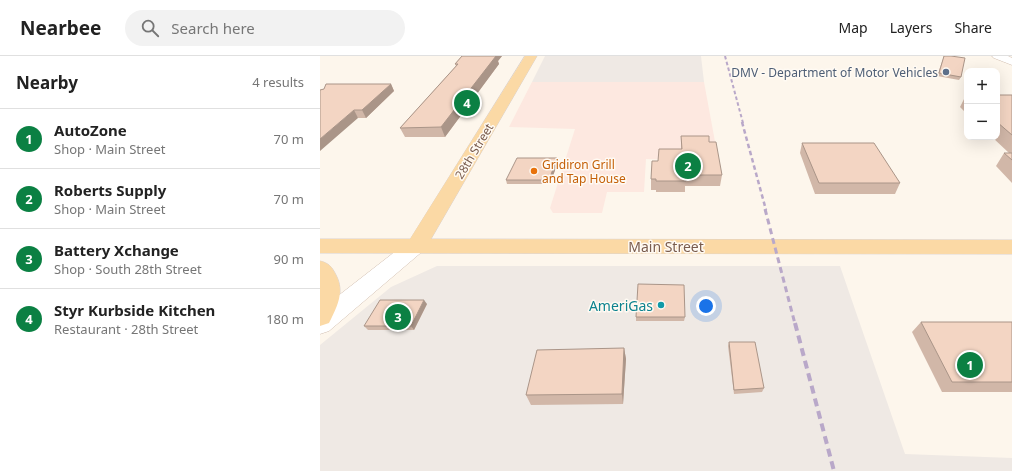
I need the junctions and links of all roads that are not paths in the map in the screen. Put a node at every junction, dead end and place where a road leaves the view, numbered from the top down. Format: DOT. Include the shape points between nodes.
graph roads {
  1 [pos="531,56"];
  2 [pos="998,56"];
  3 [pos="1012,62"];
  4 [pos="417,245"];
  5 [pos="320,246"];
  6 [pos="1012,247"];
  7 [pos="320,269"];
  8 [pos="320,316"];
  9 [pos="320,324"];
  1 -- 4 [label="main road, 28th Street"];
  2 -- 3 [label="street"];
  4 -- 5 [label="main road, Main Street"];
  4 -- 6 [label="main road, Main Street"];
  4 -- 9 [label="street"];
  7 -- 8 [label="main road" via="326,275 330,289 327,304"];
}
